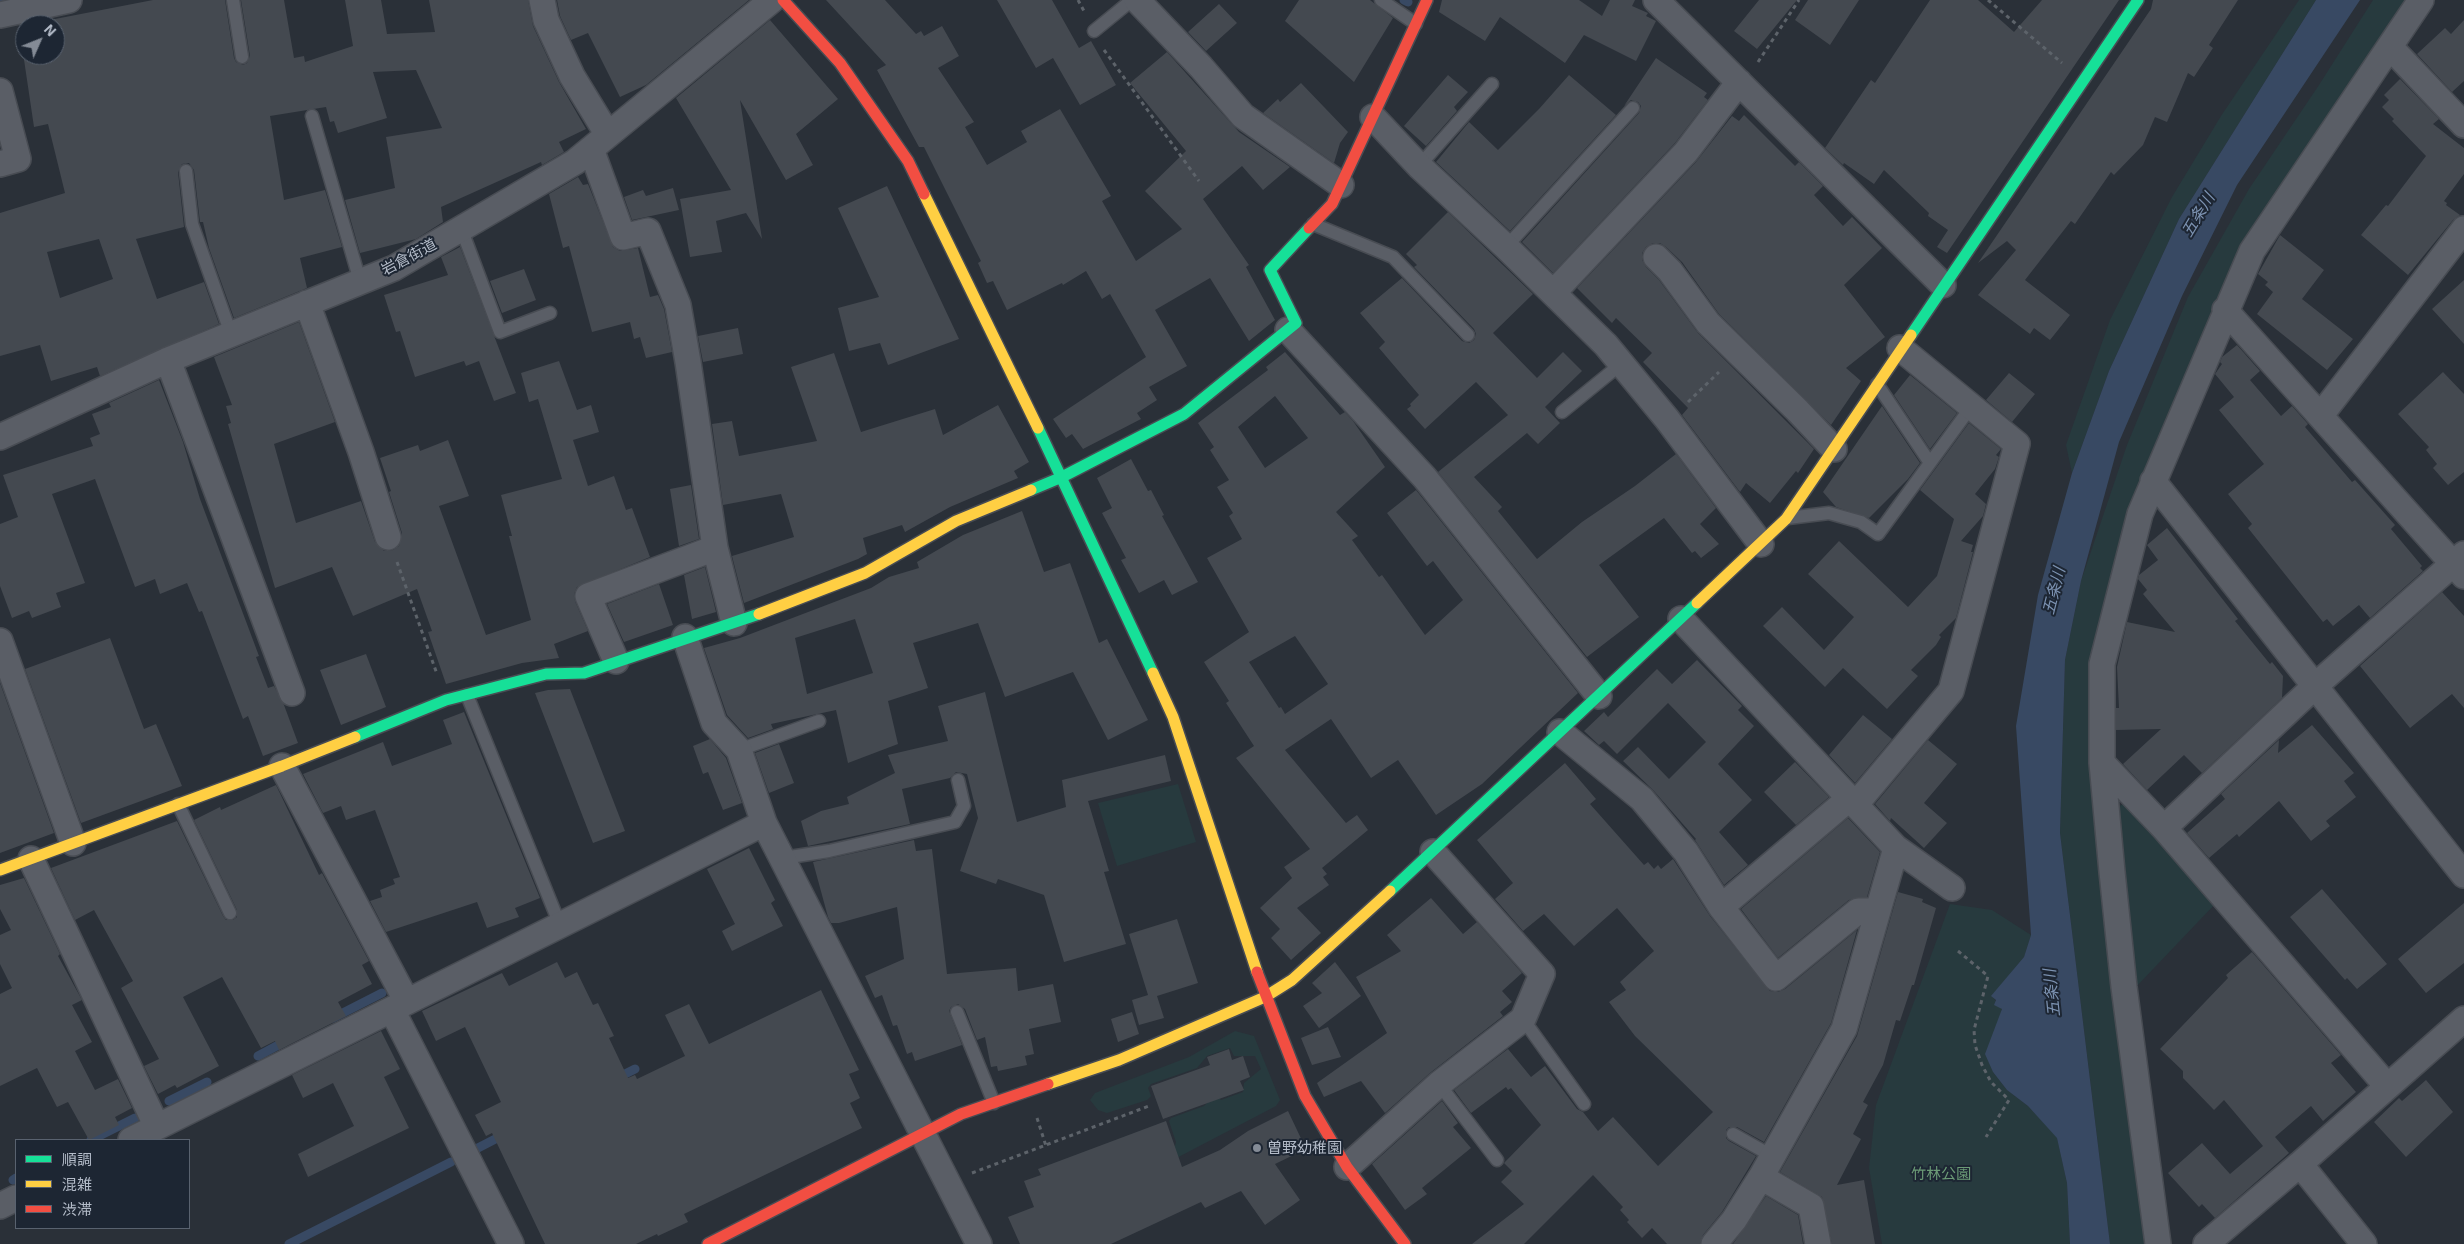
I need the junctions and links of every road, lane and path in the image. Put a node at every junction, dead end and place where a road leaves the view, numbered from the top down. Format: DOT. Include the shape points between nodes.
graph roads {
  1 [pos="69,0"];
  2 [pos="232,0"];
  3 [pos="542,0"];
  4 [pos="772,0"];
  5 [pos="783,0"];
  6 [pos="1132,0"];
  7 [pos="1138,0"];
  8 [pos="1381,0"];
  9 [pos="1427,0"];
  10 [pos="1656,0"];
  11 [pos="1799,0"];
  12 [pos="1988,0"];
  13 [pos="2138,0"];
  14 [pos="2421,0"];
  15 [pos="11,9"];
  16 [pos="1416,24"];
  17 [pos="1094,31"];
  18 [pos="2391,48"];
  19 [pos="242,57"];
  20 [pos="2083,81"];
  21 [pos="1492,84"];
  22 [pos="1740,84"];
  23 [pos="0,91"];
  24 [pos="1633,108"];
  25 [pos="312,116"];
  26 [pos="1373,117"];
  27 [pos="2464,125"];
  28 [pos="599,142"];
  29 [pos="0,164"];
  30 [pos="1419,166"];
  31 [pos="186,171"];
  32 [pos="1198,181"];
  33 [pos="1341,185"];
  34 [pos="1314,224"];
  35 [pos="461,228"];
  36 [pos="2464,229"];
  37 [pos="1506,247"];
  38 [pos="1656,257"];
  39 [pos="360,281"];
  40 [pos="1943,285"];
  41 [pos="1553,293"];
  42 [pos="307,303"];
  43 [pos="2225,310"];
  44 [pos="550,313"];
  45 [pos="1288,330"];
  46 [pos="231,334"];
  47 [pos="1468,335"];
  48 [pos="1900,348"];
  49 [pos="1738,354"];
  50 [pos="168,360"];
  51 [pos="1621,364"];
  52 [pos="1876,384"];
  53 [pos="1971,407"];
  54 [pos="1562,412"];
  55 [pos="2321,415"];
  56 [pos="1668,421"];
  57 [pos="0,437"];
  58 [pos="1834,449"];
  59 [pos="1930,463"];
  60 [pos="1062,477"];
  61 [pos="2153,481"];
  62 [pos="1786,519"];
  63 [pos="388,537"];
  64 [pos="1761,544"];
  65 [pos="715,548"];
  66 [pos="2460,564"];
  67 [pos="1681,619"];
  68 [pos="734,623"];
  69 [pos="685,637"];
  70 [pos="0,641"];
  71 [pos="616,662"];
  72 [pos="2315,686"];
  73 [pos="292,693"];
  74 [pos="467,695"];
  75 [pos="1599,696"];
  76 [pos="446,700"];
  77 [pos="818,721"];
  78 [pos="1560,732"];
  79 [pos="739,750"];
  80 [pos="2102,763"];
  81 [pos="282,766"];
  82 [pos="958,780"];
  83 [pos="1853,801"];
  84 [pos="178,804"];
  85 [pos="764,823"];
  86 [pos="2164,828"];
  87 [pos="73,843"];
  88 [pos="1896,848"];
  89 [pos="1433,852"];
  90 [pos="783,858"];
  91 [pos="31,859"];
  92 [pos="0,870"];
  93 [pos="2464,875"];
  94 [pos="1952,888"];
  95 [pos="1721,907"];
  96 [pos="1878,911"];
  97 [pos="230,913"];
  98 [pos="560,925"];
  99 [pos="1958,951"];
  100 [pos="1265,997"];
  101 [pos="399,1006"];
  102 [pos="957,1012"];
  103 [pos="1523,1019"];
  104 [pos="2464,1019"];
  105 [pos="1439,1084"];
  106 [pos="2387,1086"];
  107 [pos="994,1103"];
  108 [pos="1584,1104"];
  109 [pos="1149,1106"];
  110 [pos="157,1127"];
  111 [pos="924,1134"];
  112 [pos="1733,1134"];
  113 [pos="1986,1137"];
  114 [pos="133,1139"];
  115 [pos="1497,1160"];
  116 [pos="2300,1164"];
  117 [pos="1766,1166"];
  118 [pos="1347,1167"];
  119 [pos="948,1182"];
  120 [pos="15,1198"];
  121 [pos="0,1206"];
  122 [pos="511,1244"];
  123 [pos="708,1244"];
  124 [pos="979,1244"];
  125 [pos="1405,1244"];
  126 [pos="1714,1244"];
  127 [pos="1818,1244"];
  128 [pos="2158,1244"];
  129 [pos="2206,1244"];
  130 [pos="2364,1244"];
  1 -- 15 [label="street"];
  2 -- 19 [label="lane"];
  3 -- 28 [label="street" via="546,20"];
  4 -- 28 [label="street, 岩倉街道"];
  5 -- 60 [label="street" via="840,63 908,161"];
  6 -- 17 [label="lane"];
  7 -- 33 [label="street" via="1243,116"];
  8 -- 16 [label="lane"];
  9 -- 16 [label="street"];
  10 -- 22 [label="street"];
  11 -- 22 [label="path"];
  12 -- 20 [label="path"];
  13 -- 20 [label="street"];
  14 -- 18 [label="street"];
  16 -- 26 [label="street"];
  17 -- 32 [label="path" via="1104,50"];
  18 -- 27 [label="street"];
  18 -- 43 [label="street" via="2252,251"];
  20 -- 40 [label="street"];
  21 -- 30 [label="lane"];
  22 -- 40 [label="street"];
  22 -- 41 [label="street" via="1686,152"];
  23 -- 29 [label="street" via="18,159"];
  24 -- 37 [label="lane"];
  25 -- 39 [label="lane"];
  26 -- 30 [label="street"];
  26 -- 33 [label="street"];
  28 -- 35 [label="street, 岩倉街道" via="575,162"];
  28 -- 65 [label="street" via="623,237 648,231 678,305"];
  30 -- 37 [label="street"];
  31 -- 46 [label="lane" via="192,224"];
  33 -- 34 [label="street" via="1332,204"];
  34 -- 45 [label="street" via="1270,270 1296,323"];
  34 -- 47 [label="lane" via="1394,258"];
  35 -- 39 [label="street, 岩倉街道" via="394,268"];
  35 -- 44 [label="lane" via="500,332"];
  36 -- 55 [label="street"];
  37 -- 41 [label="street"];
  38 -- 49 [label="street" via="1708,323"];
  39 -- 42 [label="street, 岩倉街道"];
  40 -- 48 [label="street"];
  41 -- 51 [label="street"];
  42 -- 46 [label="street, 岩倉街道"];
  42 -- 63 [label="street"];
  43 -- 55 [label="street"];
  43 -- 61 [label="street"];
  45 -- 60 [label="street" via="1184,414"];
  45 -- 75 [label="street" via="1425,478"];
  46 -- 50 [label="street, 岩倉街道"];
  48 -- 52 [label="street"];
  48 -- 53 [label="street"];
  49 -- 56 [label="path"];
  49 -- 58 [label="street"];
  50 -- 57 [label="street, 岩倉街道"];
  50 -- 73 [label="street"];
  51 -- 54 [label="lane"];
  51 -- 56 [label="street"];
  52 -- 58 [label="street"];
  52 -- 59 [label="lane"];
  53 -- 59 [label="lane"];
  53 -- 83 [label="street" via="2018,444 1951,691"];
  55 -- 66 [label="street"];
  56 -- 64 [label="street"];
  58 -- 62 [label="street"];
  59 -- 62 [label="lane" via="1878,534 1861,522 1829,514"];
  60 -- 68 [label="street" via="956,521 865,573"];
  60 -- 100 [label="street" via="1173,717"];
  61 -- 72 [label="street"];
  61 -- 80 [label="street" via="2140,514 2102,664"];
  62 -- 64 [label="street"];
  63 -- 76 [label="path"];
  64 -- 67 [label="street"];
  65 -- 68 [label="street"];
  65 -- 71 [label="street" via="588,596"];
  66 -- 72 [label="street"];
  67 -- 75 [label="street"];
  67 -- 83 [label="street"];
  68 -- 69 [label="street"];
  69 -- 71 [label="street"];
  69 -- 79 [label="street" via="714,723"];
  70 -- 87 [label="street"];
  71 -- 74 [label="street" via="584,673 546,674"];
  72 -- 86 [label="street"];
  72 -- 93 [label="street"];
  74 -- 76 [label="street"];
  74 -- 98 [label="lane"];
  75 -- 78 [label="street"];
  76 -- 81 [label="street"];
  77 -- 79 [label="lane"];
  78 -- 89 [label="street"];
  78 -- 95 [label="street" via="1642,799 1686,852"];
  79 -- 85 [label="street"];
  80 -- 86 [label="street"];
  80 -- 128 [label="street" via="2124,987"];
  81 -- 84 [label="street"];
  81 -- 101 [label="street"];
  82 -- 90 [label="lane" via="964,806 955,822 829,851"];
  83 -- 88 [label="street"];
  83 -- 95 [label="street"];
  84 -- 87 [label="street"];
  84 -- 97 [label="lane"];
  85 -- 90 [label="street"];
  85 -- 98 [label="street"];
  86 -- 106 [label="street"];
  87 -- 91 [label="street"];
  88 -- 94 [label="street"];
  88 -- 96 [label="street"];
  89 -- 100 [label="street" via="1292,980"];
  89 -- 103 [label="street" via="1542,974"];
  90 -- 111 [label="street"];
  91 -- 92 [label="street"];
  91 -- 110 [label="street"];
  95 -- 96 [label="street" via="1776,978 1858,911"];
  96 -- 117 [label="street" via="1844,1029"];
  98 -- 101 [label="street"];
  99 -- 113 [label="path" via="1988,976 1974,1030 1975,1045 1991,1082 2009,1100"];
  100 -- 107 [label="street" via="1119,1060"];
  100 -- 118 [label="street" via="1305,1096"];
  101 -- 110 [label="street"];
  101 -- 122 [label="street"];
  102 -- 107 [label="lane"];
  103 -- 105 [label="street"];
  103 -- 108 [label="lane"];
  104 -- 106 [label="street"];
  105 -- 115 [label="lane"];
  105 -- 118 [label="street"];
  106 -- 116 [label="street"];
  107 -- 111 [label="street" via="962,1114"];
  109 -- 119 [label="path"];
  110 -- 114 [label="street"];
  111 -- 119 [label="street"];
  111 -- 123 [label="street"];
  112 -- 117 [label="lane"];
  116 -- 129 [label="street"];
  116 -- 130 [label="street"];
  117 -- 126 [label="street" via="1734,1220"];
  117 -- 127 [label="street" via="1811,1206"];
  118 -- 125 [label="street"];
  119 -- 124 [label="street"];
  120 -- 121 [label="street"];
}
